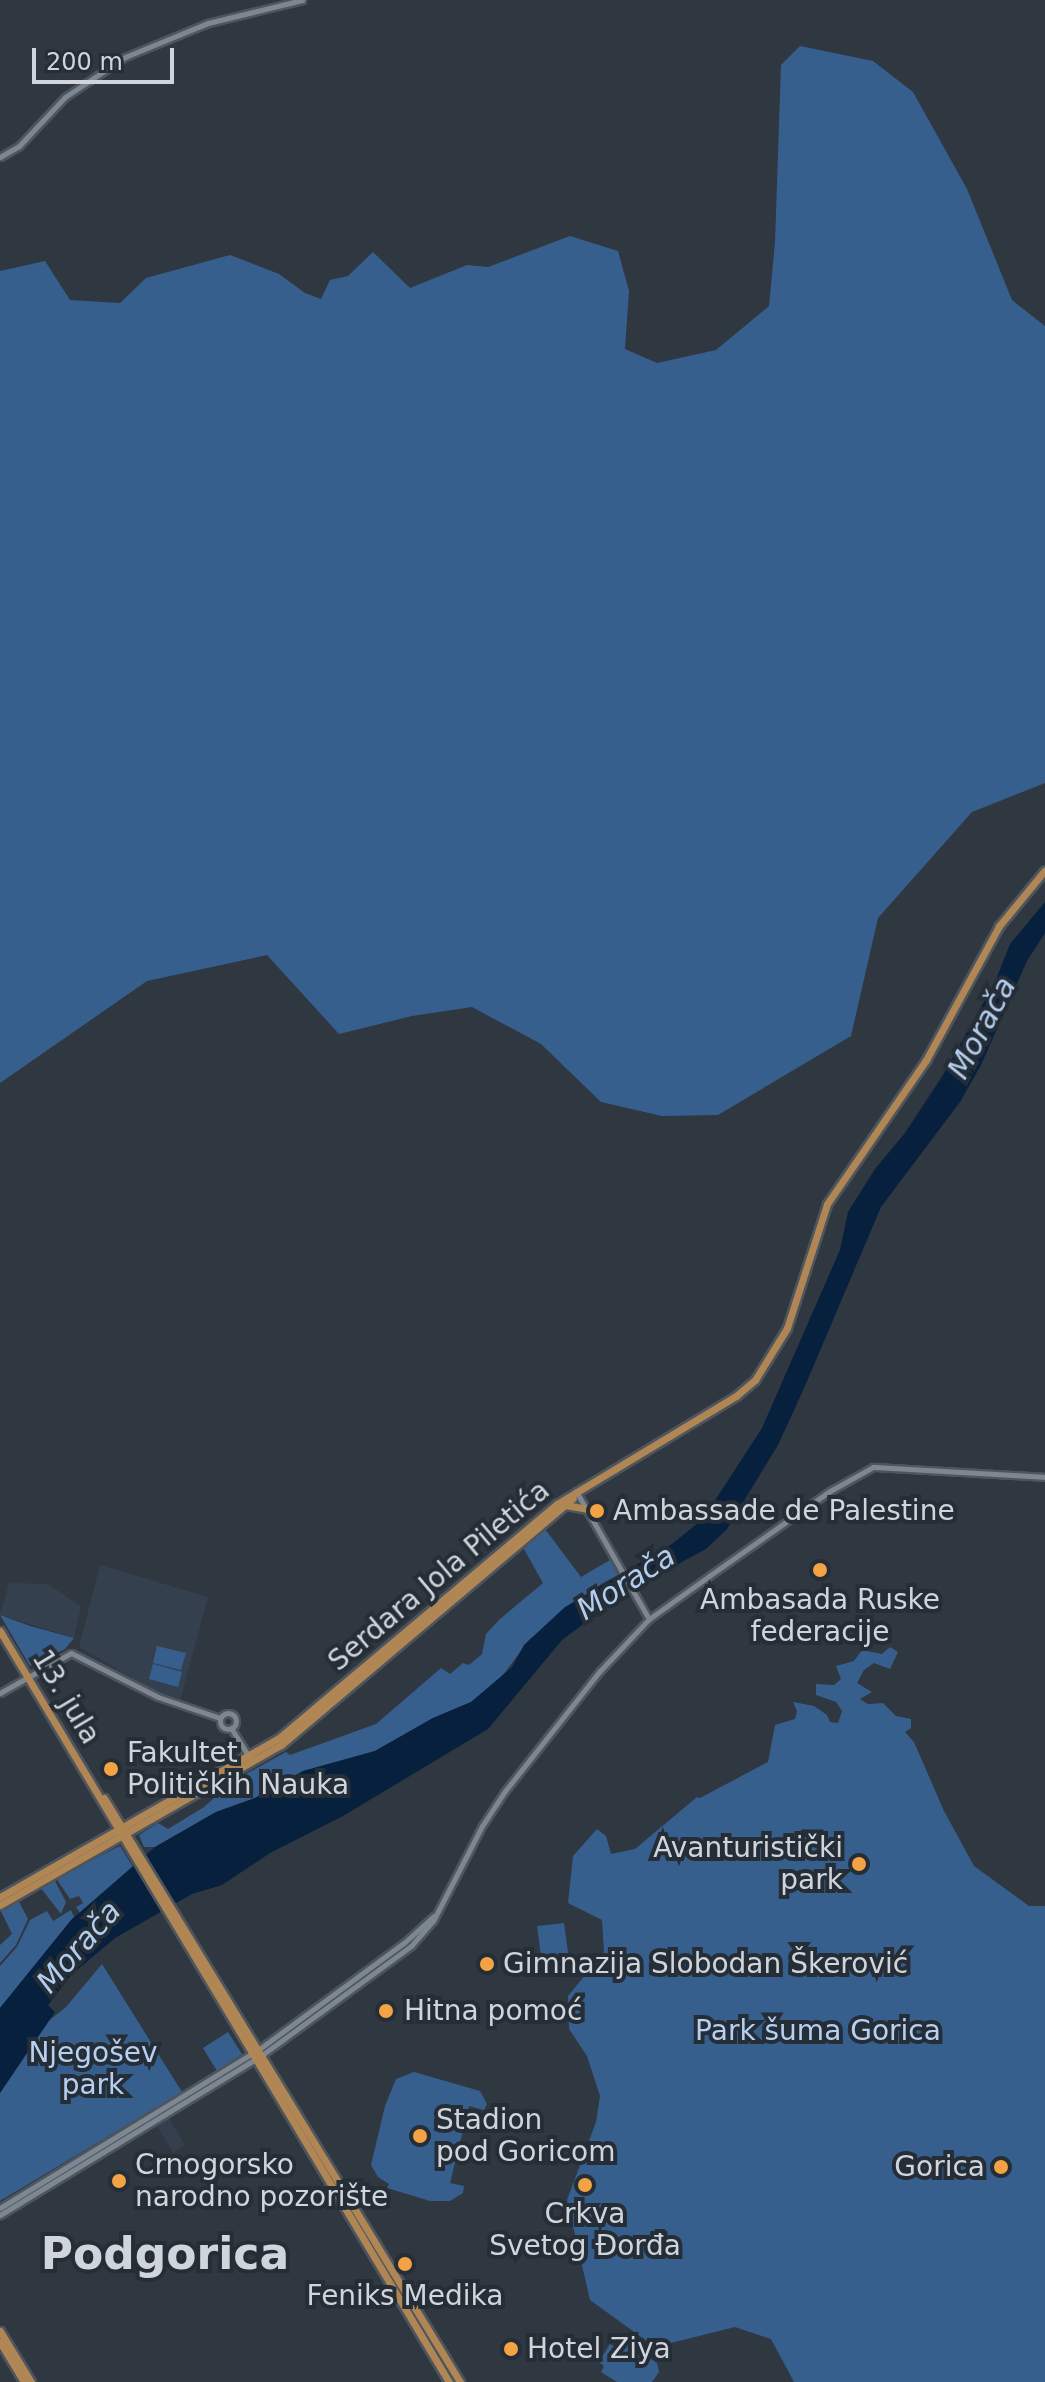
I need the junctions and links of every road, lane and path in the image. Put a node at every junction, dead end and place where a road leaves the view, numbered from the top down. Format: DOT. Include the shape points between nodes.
graph roads {
  1 [pos="302,0"];
  2 [pos="0,157"];
  3 [pos="1045,870"];
  4 [pos="1045,1477"];
  5 [pos="579,1491"];
  6 [pos="561,1505"];
  7 [pos="587,1509"];
  8 [pos="649,1619"];
  9 [pos="0,1631"];
  10 [pos="27,1676"];
  11 [pos="0,1693"];
  12 [pos="220,1718"];
  13 [pos="231,1728"];
  14 [pos="250,1759"];
  15 [pos="122,1832"];
  16 [pos="0,1897"];
  17 [pos="0,1905"];
  18 [pos="257,2055"];
  19 [pos="0,2208"];
  20 [pos="0,2215"];
  21 [pos="0,2331"];
  22 [pos="0,2342"];
  23 [pos="24,2382"];
  24 [pos="31,2382"];
  25 [pos="449,2382"];
  26 [pos="460,2382"];
  1 -- 2 [label="street" via="239,13 144,47 71,93 19,146"];
  3 -- 5 [label="main road, Serdara Jola Piletića" via="999,926 924,1062 827,1204 801,1291 766,1367 736,1396"];
  4 -- 8 [label="street" via="878,1466 857,1474"];
  5 -- 6 [label="main road, Serdara Jola Piletića"];
  5 -- 7 [label="street"];
  6 -- 7 [label="main road"];
  6 -- 14 [label="main road, Serdara Jola Piletića"];
  6 -- 14 [label="main road, Serdara Jola Piletića" via="299,1731"];
  7 -- 8 [label="street"];
  8 -- 18 [label="street" via="599,1672 505,1791 435,1916"];
  9 -- 10 [label="main road, 13. jula"];
  10 -- 11 [label="street"];
  10 -- 12 [label="street" via="73,1654 158,1697"];
  10 -- 15 [label="main road, 13. jula"];
  12 -- 13 [label="street" via="224,1728"];
  12 -- 13 [label="street" via="234,1715"];
  13 -- 14 [label="street"];
  14 -- 15 [label="main road, Serdara Jola Piletića"];
  15 -- 16 [label="main road"];
  15 -- 17 [label="main road"];
  15 -- 18 [label="main road, 13. jula"];
  18 -- 19 [label="street"];
  18 -- 20 [label="street"];
  18 -- 25 [label="main road"];
  18 -- 26 [label="main road"];
  21 -- 24 [label="main road"];
  22 -- 23 [label="main road"];
}
